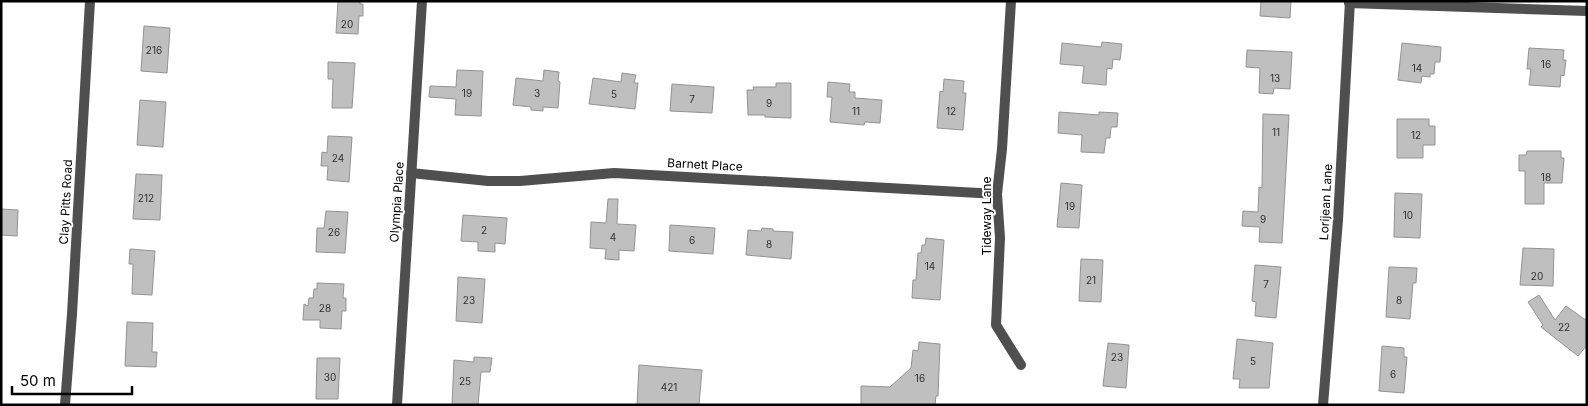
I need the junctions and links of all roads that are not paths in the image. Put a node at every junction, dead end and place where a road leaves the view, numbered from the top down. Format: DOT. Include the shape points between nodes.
graph roads {
  1 [pos="90,1"];
  2 [pos="422,1"];
  3 [pos="1011,1"];
  4 [pos="1350,2"];
  5 [pos="1587,11"];
  6 [pos="412,173"];
  7 [pos="997,194"];
  8 [pos="1021,365"];
  9 [pos="65,405"];
  10 [pos="397,405"];
  11 [pos="1323,405"];
  1 -- 9 [label="street, Clay Pitts Road"];
  2 -- 6 [label="street, Olympia Place"];
  3 -- 7 [label="street, Tideway Lane"];
  4 -- 5 [label="street"];
  4 -- 11 [label="street, Lorijean Lane" via="1338,220"];
  6 -- 7 [label="street, Barnett Place" via="488,181 614,173"];
  6 -- 10 [label="street, Olympia Place"];
  7 -- 8 [label="street, Tideway Lane" via="1000,238 996,325"];
}
